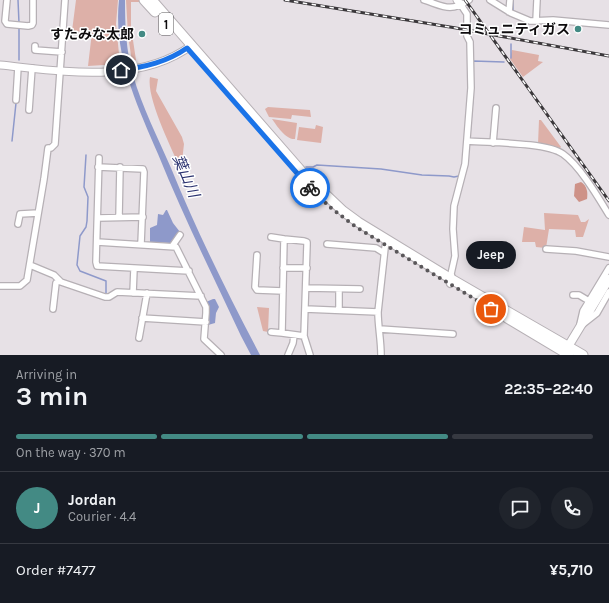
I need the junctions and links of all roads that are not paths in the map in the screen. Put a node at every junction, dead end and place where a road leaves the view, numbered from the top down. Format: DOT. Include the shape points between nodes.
graph roads {
  1 [pos="7,0"];
  2 [pos="33,0"];
  3 [pos="65,0"];
  4 [pos="144,0"];
  5 [pos="152,0"];
  6 [pos="424,0"];
  7 [pos="469,0"];
  8 [pos="490,0"];
  9 [pos="510,0"];
  10 [pos="537,0"];
  11 [pos="459,2"];
  12 [pos="510,12"];
  13 [pos="536,21"];
  14 [pos="609,26"];
  15 [pos="35,46"];
  16 [pos="189,47"];
  17 [pos="62,52"];
  18 [pos="0,65"];
  19 [pos="18,67"];
  20 [pos="32,68"];
  21 [pos="60,71"];
  22 [pos="16,100"];
  23 [pos="496,108"];
  24 [pos="30,110"];
  25 [pos="467,141"];
  26 [pos="493,143"];
  27 [pos="99,158"];
  28 [pos="98,167"];
  29 [pos="120,168"];
  30 [pos="38,213"];
  31 [pos="609,215"];
  32 [pos="119,217"];
  33 [pos="143,217"];
  34 [pos="98,218"];
  35 [pos="18,224"];
  36 [pos="180,235"];
  37 [pos="271,237"];
  38 [pos="284,239"];
  39 [pos="97,242"];
  40 [pos="141,244"];
  41 [pos="327,244"];
  42 [pos="173,245"];
  43 [pos="385,245"];
  44 [pos="546,249"];
  45 [pos="257,255"];
  46 [pos="609,257"];
  47 [pos="30,265"];
  48 [pos="283,268"];
  49 [pos="307,268"];
  50 [pos="609,268"];
  51 [pos="134,269"];
  52 [pos="189,271"];
  53 [pos="59,280"];
  54 [pos="609,280"];
  55 [pos="452,282"];
  56 [pos="0,287"];
  57 [pos="306,288"];
  58 [pos="339,289"];
  59 [pos="360,289"];
  60 [pos="283,291"];
  61 [pos="609,292"];
  62 [pos="133,293"];
  63 [pos="147,294"];
  64 [pos="573,295"];
  65 [pos="201,296"];
  66 [pos="589,301"];
  67 [pos="305,308"];
  68 [pos="53,309"];
  69 [pos="339,310"];
  70 [pos="378,312"];
  71 [pos="142,318"];
  72 [pos="206,322"];
  73 [pos="580,326"];
  74 [pos="380,329"];
  75 [pos="271,332"];
  76 [pos="282,333"];
  77 [pos="454,334"];
  78 [pos="294,335"];
  79 [pos="304,336"];
  80 [pos="139,338"];
  81 [pos="566,352"];
  82 [pos="221,355"];
  83 [pos="288,355"];
  84 [pos="310,355"];
  85 [pos="381,355"];
  86 [pos="583,355"];
  1 -- 2 [label="street" via="7,24 28,26 33,23"];
  3 -- 17 [label="street"];
  4 -- 16 [label="highway, 1"];
  5 -- 16 [label="highway, 1"];
  6 -- 11 [label="street" via="446,8 454,8"];
  7 -- 11 [label="street"];
  8 -- 12 [label="street"];
  9 -- 12 [label="street"];
  10 -- 13 [label="street"];
  11 -- 25 [label="street" via="467,14 467,36 470,42 471,88"];
  12 -- 13 [label="street"];
  13 -- 14 [label="street" via="555,20"];
  15 -- 17 [label="street" via="34,50"];
  16 -- 21 [label="street" via="174,57 135,68 94,72"];
  16 -- 43 [label="highway, 1" via="314,192 356,227"];
  17 -- 21 [label="street"];
  18 -- 19 [label="street"];
  19 -- 20 [label="street"];
  19 -- 22 [label="street"];
  20 -- 21 [label="street"];
  20 -- 24 [label="street"];
  21 -- 30 [label="street" via="55,144 48,148"];
  23 -- 26 [label="street"];
  25 -- 26 [label="street"];
  25 -- 55 [label="street" via="465,164 454,206 455,256"];
  26 -- 31 [label="street" via="544,146 562,153 576,166"];
  27 -- 28 [label="street"];
  28 -- 29 [label="street"];
  28 -- 34 [label="street"];
  29 -- 32 [label="street"];
  29 -- 33 [label="street" via="143,169"];
  30 -- 35 [label="street" via="20,214"];
  30 -- 47 [label="street"];
  32 -- 33 [label="street"];
  32 -- 34 [label="street"];
  33 -- 40 [label="street"];
  34 -- 39 [label="street"];
  36 -- 42 [label="street"];
  37 -- 38 [label="street"];
  38 -- 48 [label="street"];
  38 -- 49 [label="street" via="307,242"];
  39 -- 40 [label="street"];
  39 -- 51 [label="street" via="98,266"];
  40 -- 42 [label="street"];
  41 -- 43 [label="street" via="376,248"];
  42 -- 52 [label="street" via="178,249"];
  43 -- 55 [label="highway, 1"];
  43 -- 70 [label="street"];
  44 -- 46 [label="street"];
  45 -- 60 [label="street" via="257,290"];
  47 -- 53 [label="street" via="54,274"];
  47 -- 56 [label="street" via="27,280 23,284"];
  48 -- 49 [label="street"];
  48 -- 60 [label="street"];
  49 -- 57 [label="street"];
  50 -- 66 [label="street"];
  51 -- 52 [label="street"];
  51 -- 62 [label="street"];
  52 -- 65 [label="street"];
  53 -- 62 [label="street" via="105,298 117,292"];
  53 -- 68 [label="street" via="56,284"];
  54 -- 73 [label="main road"];
  55 -- 81 [label="highway, 1"];
  57 -- 58 [label="street"];
  57 -- 67 [label="street"];
  58 -- 59 [label="street"];
  58 -- 69 [label="street"];
  60 -- 76 [label="street"];
  61 -- 73 [label="street" via="597,313"];
  62 -- 63 [label="street"];
  63 -- 65 [label="street"];
  63 -- 71 [label="street"];
  64 -- 66 [label="street" via="579,295"];
  65 -- 72 [label="street" via="206,307"];
  66 -- 73 [label="street" via="583,311"];
  67 -- 69 [label="street"];
  67 -- 79 [label="street"];
  69 -- 70 [label="street"];
  70 -- 74 [label="street"];
  71 -- 72 [label="street"];
  71 -- 80 [label="street"];
  72 -- 82 [label="street" via="203,337"];
  73 -- 81 [label="main road"];
  74 -- 77 [label="street"];
  74 -- 85 [label="street"];
  75 -- 76 [label="street"];
  76 -- 78 [label="street"];
  78 -- 79 [label="street"];
  78 -- 83 [label="street"];
  79 -- 84 [label="street"];
  81 -- 86 [label="highway, 1"];
}
